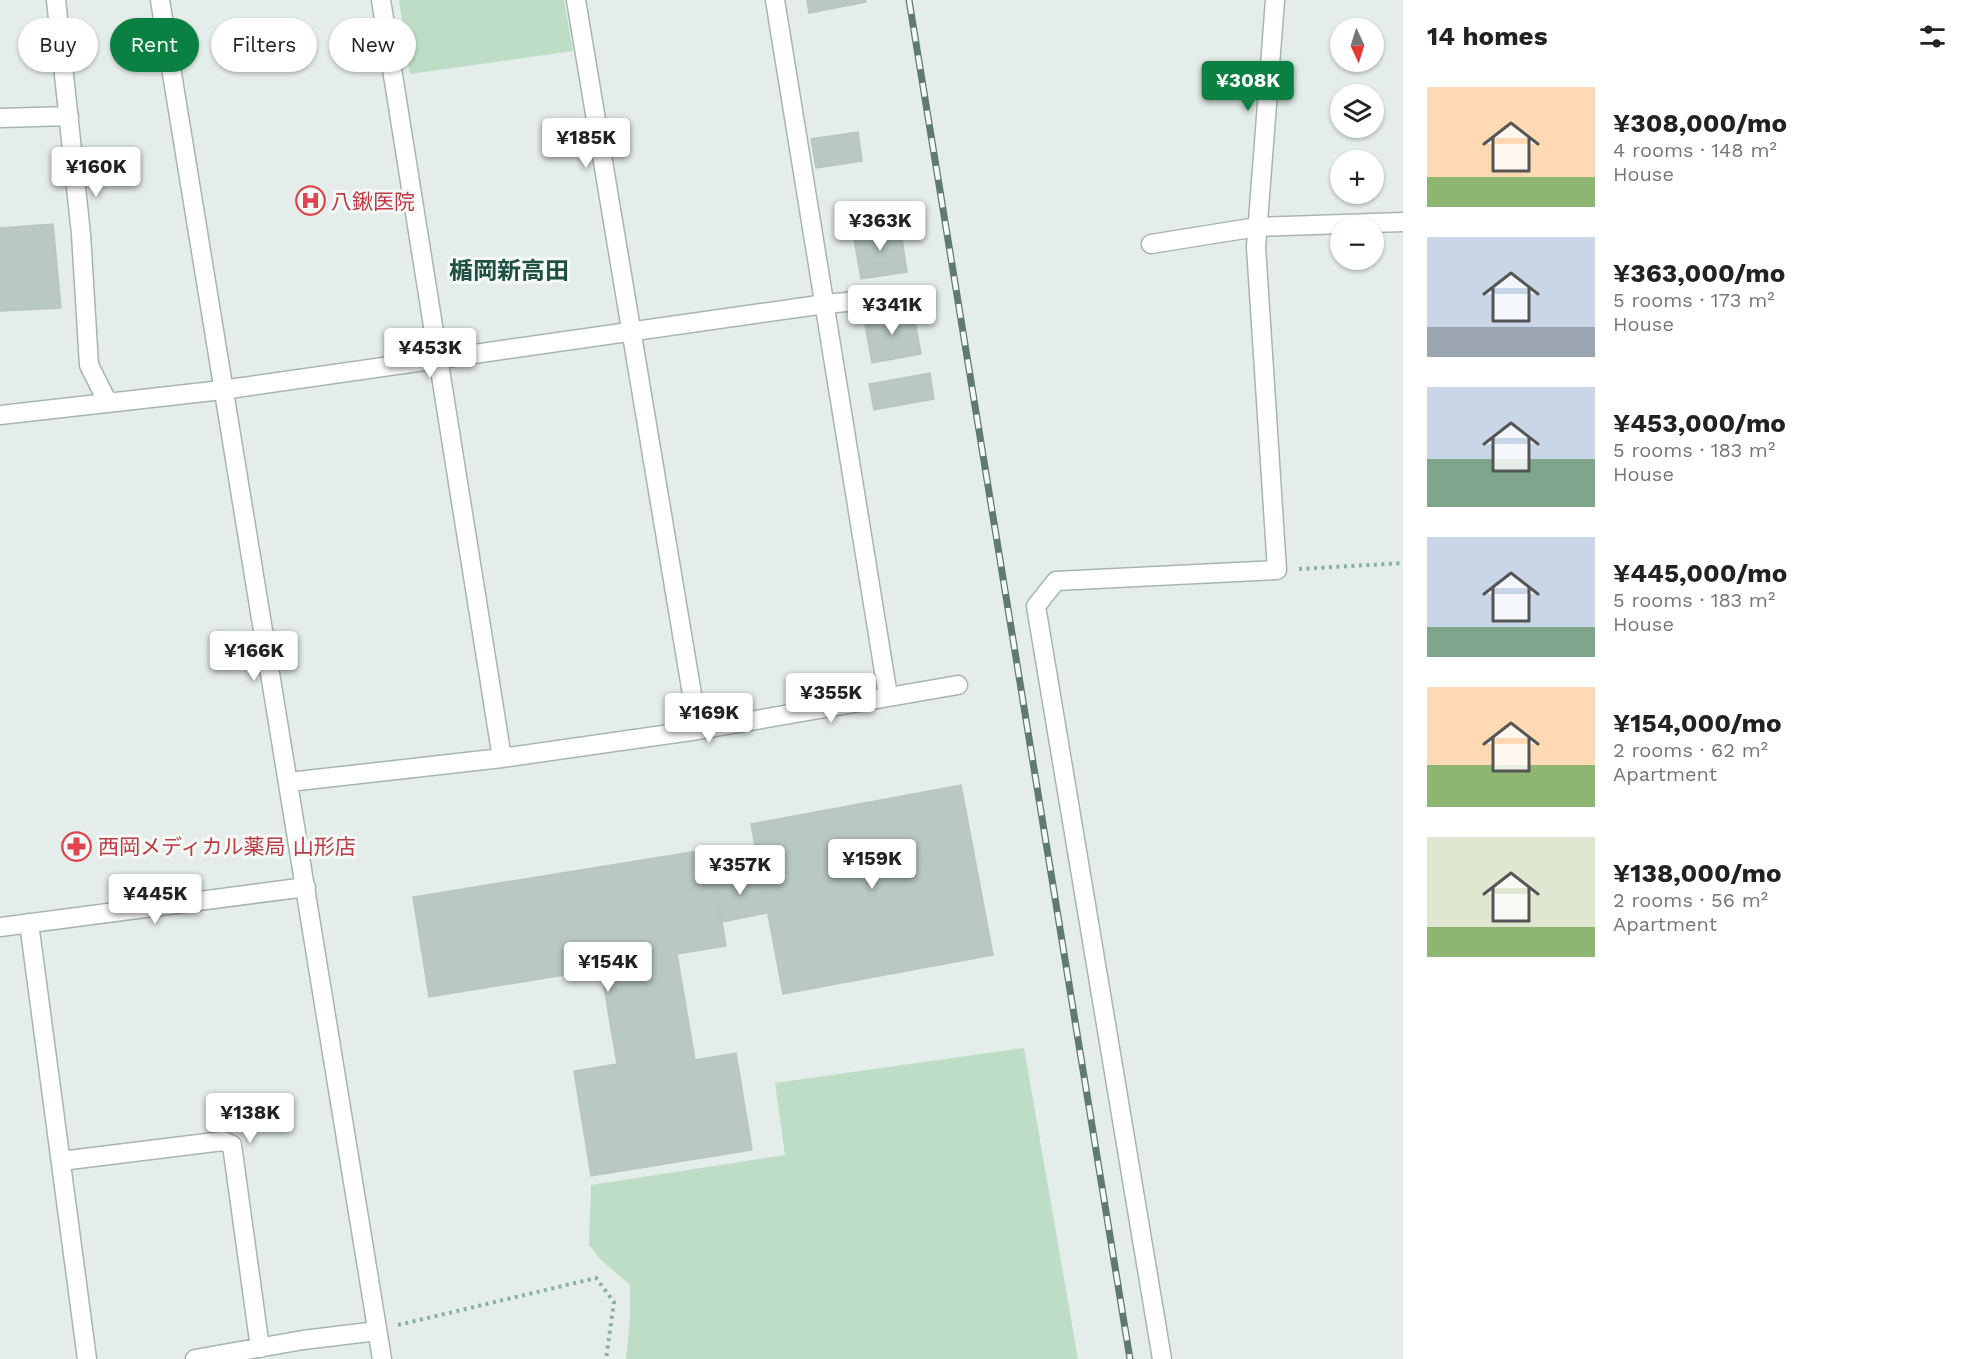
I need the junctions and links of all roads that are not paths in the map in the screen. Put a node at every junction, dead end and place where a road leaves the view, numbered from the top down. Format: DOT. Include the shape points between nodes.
graph roads {
  1 [pos="56,0"];
  2 [pos="160,0"];
  3 [pos="381,0"];
  4 [pos="576,0"];
  5 [pos="775,0"];
  6 [pos="1275,0"];
  7 [pos="69,116"];
  8 [pos="0,118"];
  9 [pos="1403,222"];
  10 [pos="1257,227"];
  11 [pos="1151,244"];
  12 [pos="910,296"];
  13 [pos="825,304"];
  14 [pos="632,332"];
  15 [pos="438,360"];
  16 [pos="222,390"];
  17 [pos="108,403"];
  18 [pos="0,415"];
  19 [pos="958,685"];
  20 [pos="888,696"];
  21 [pos="698,730"];
  22 [pos="502,758"];
  23 [pos="289,782"];
  24 [pos="306,887"];
  25 [pos="29,923"];
  26 [pos="0,927"];
  27 [pos="61,1161"];
  28 [pos="377,1330"];
  29 [pos="260,1348"];
  30 [pos="87,1359"];
  31 [pos="195,1359"];
  32 [pos="382,1359"];
  33 [pos="1162,1359"];
  1 -- 7 [label="street"];
  2 -- 16 [label="street"];
  3 -- 15 [label="street"];
  4 -- 14 [label="street"];
  5 -- 13 [label="street"];
  6 -- 10 [label="street"];
  7 -- 8 [label="street"];
  7 -- 17 [label="street" via="89,365"];
  9 -- 10 [label="street"];
  10 -- 11 [label="street"];
  10 -- 33 [label="street" via="1276,570 1056,581 1036,606"];
  12 -- 13 [label="street"];
  13 -- 14 [label="street"];
  13 -- 20 [label="street"];
  14 -- 15 [label="street"];
  14 -- 21 [label="street"];
  15 -- 16 [label="street"];
  15 -- 22 [label="street"];
  16 -- 17 [label="street"];
  16 -- 23 [label="street"];
  17 -- 18 [label="street"];
  19 -- 20 [label="street"];
  20 -- 21 [label="street"];
  21 -- 22 [label="street"];
  22 -- 23 [label="street"];
  23 -- 24 [label="street"];
  24 -- 25 [label="street"];
  24 -- 28 [label="street"];
  25 -- 26 [label="street"];
  25 -- 27 [label="street"];
  27 -- 29 [label="street" via="223,1141 232,1145"];
  27 -- 30 [label="street"];
  28 -- 29 [label="street"];
  28 -- 32 [label="street"];
  29 -- 31 [label="street"];
}
